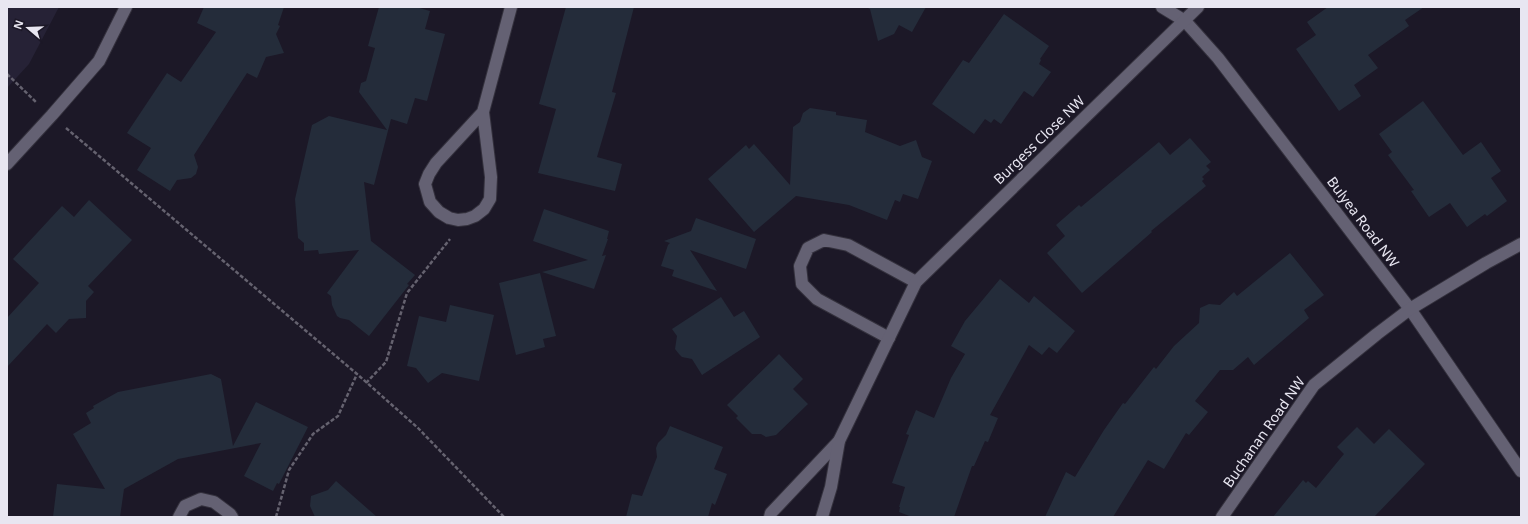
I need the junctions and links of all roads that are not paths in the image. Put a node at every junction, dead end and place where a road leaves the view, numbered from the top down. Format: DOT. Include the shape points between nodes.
graph roads {
  1 [pos="126,7"];
  2 [pos="511,7"];
  3 [pos="1162,7"];
  4 [pos="1198,7"];
  5 [pos="1185,21"];
  6 [pos="483,112"];
  7 [pos="7,164"];
  8 [pos="1521,244"];
  9 [pos="916,282"];
  10 [pos="1410,309"];
  11 [pos="889,338"];
  12 [pos="839,441"];
  13 [pos="1521,471"];
  14 [pos="179,517"];
  15 [pos="232,517"];
  16 [pos="770,517"];
  17 [pos="822,517"];
  18 [pos="1222,517"];
  1 -- 7 [label="street" via="99,61"];
  2 -- 6 [label="street"];
  3 -- 5 [label="street, Bulyea Road NW"];
  4 -- 5 [label="street, Burgess Close NW"];
  5 -- 9 [label="street, Burgess Close NW"];
  5 -- 10 [label="street, Bulyea Road NW" via="1218,58"];
  6 -- 6 [label="street" via="491,177 490,199 484,209 475,216 458,220 449,218 430,202 425,184 428,174"];
  8 -- 10 [label="street, Buchanan Road NW" via="1486,262"];
  9 -- 11 [label="street, Burgess Close NW"];
  9 -- 11 [label="street" via="848,244 824,240 808,248 800,266 802,284 817,299"];
  10 -- 13 [label="street, Bulyea Road NW"];
  10 -- 18 [label="street, Buchanan Road NW" via="1314,385"];
  11 -- 12 [label="street, Burgess Close NW"];
  12 -- 16 [label="street, Burgess Close NW"];
  12 -- 17 [label="street, Burgess Close NW" via="831,487"];
  14 -- 15 [label="street" via="185,506 201,499 214,502"];
}
